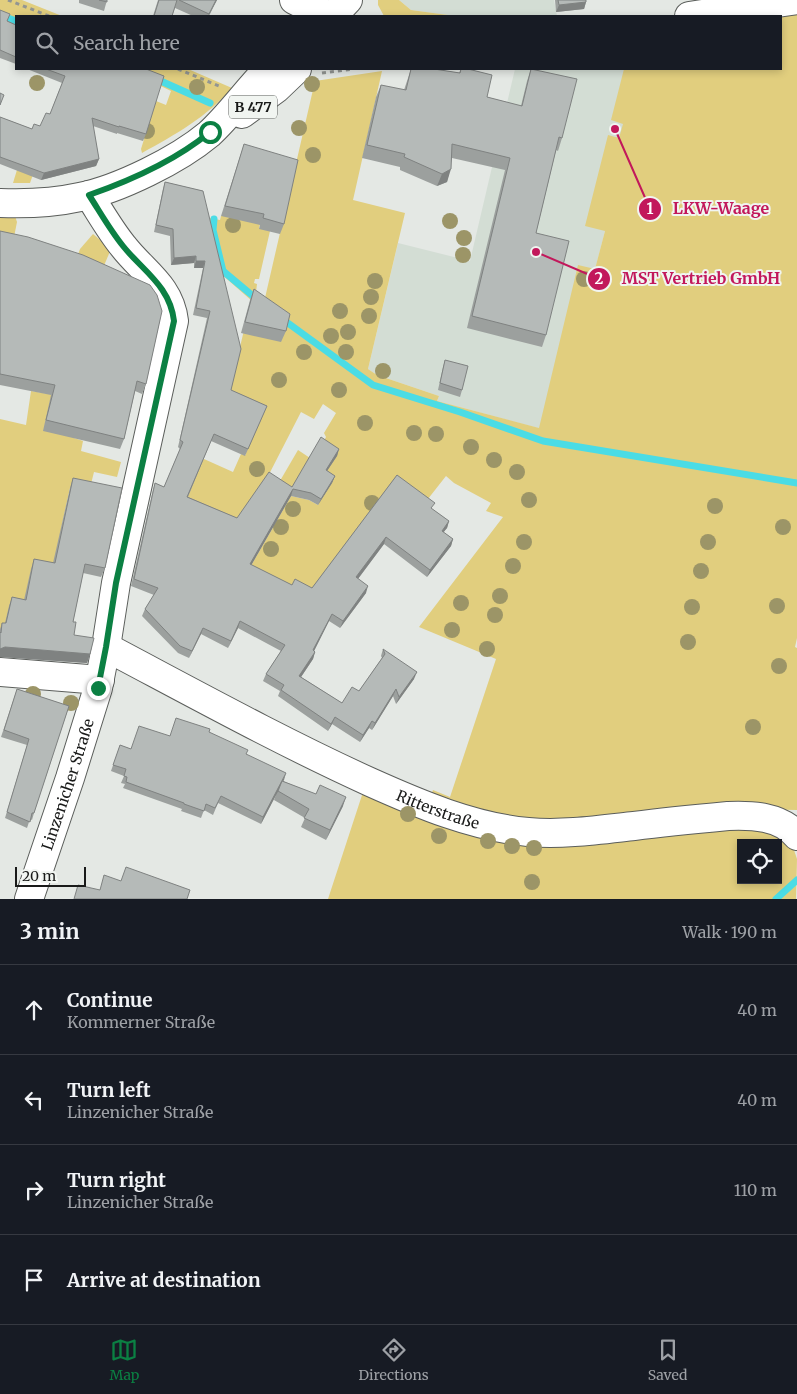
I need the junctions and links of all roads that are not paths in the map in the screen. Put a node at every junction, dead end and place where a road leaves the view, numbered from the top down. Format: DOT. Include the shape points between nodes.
graph roads {
  1 [pos="294,0"];
  2 [pos="348,0"];
  3 [pos="797,0"];
  4 [pos="329,15"];
  5 [pos="333,15"];
  6 [pos="696,15"];
  7 [pos="267,70"];
  8 [pos="295,70"];
  9 [pos="210,132"];
  10 [pos="89,195"];
  11 [pos="0,203"];
  12 [pos="106,647"];
  13 [pos="0,672"];
  14 [pos="100,680"];
  15 [pos="797,836"];
  16 [pos="29,899"];
  1 -- 4 [label="main road"];
  2 -- 5 [label="main road"];
  3 -- 6 [label="main road"];
  7 -- 9 [label="main road, B 477"];
  8 -- 9 [label="main road, B 477" via="254,106"];
  9 -- 10 [label="main road, B 477" via="152,169"];
  10 -- 11 [label="main road, B 477" via="39,203"];
  10 -- 12 [label="main road, Linzenicher Straße" via="123,246 167,296 174,321 116,583"];
  12 -- 14 [label="main road, Linzenicher Straße"];
  12 -- 15 [label="main road, Ritterstraße" via="340,768 456,816 526,832 550,834 750,815 783,824"];
  13 -- 14 [label="main road"];
  14 -- 16 [label="main road, Linzenicher Straße"];
}
